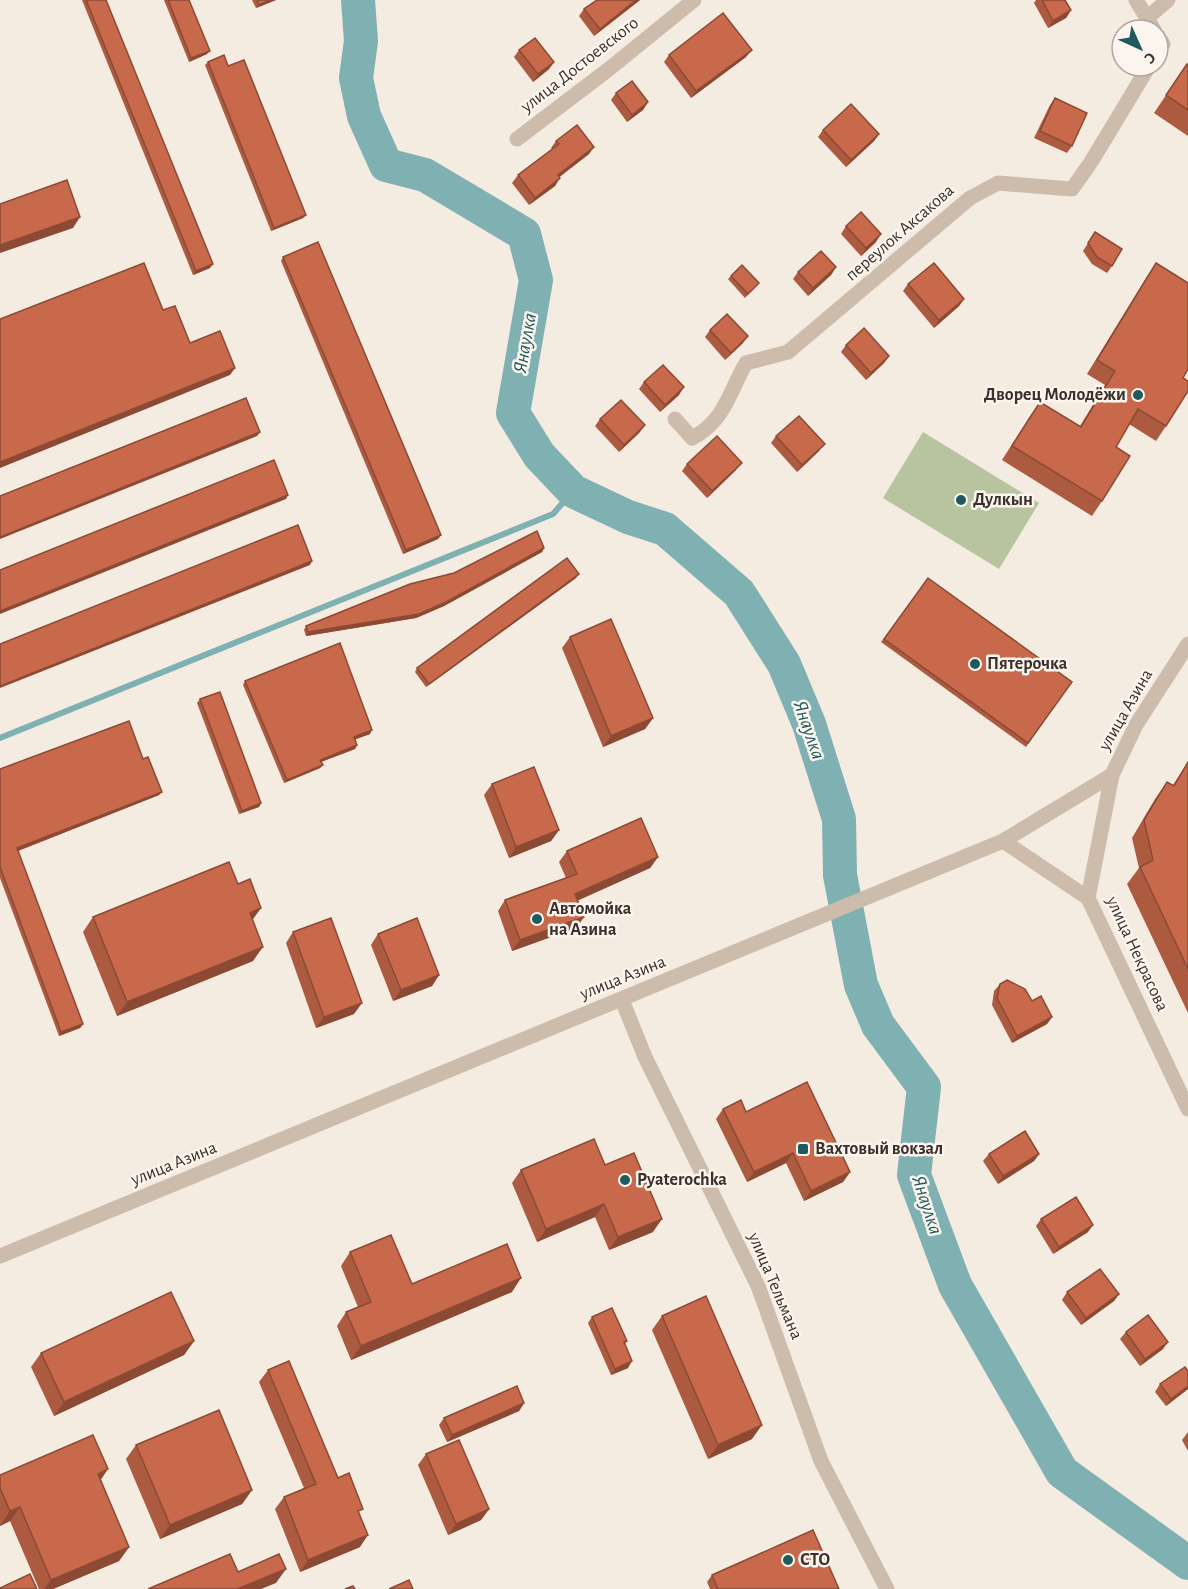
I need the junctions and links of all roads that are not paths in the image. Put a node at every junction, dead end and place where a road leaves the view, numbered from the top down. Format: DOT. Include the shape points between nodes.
graph roads {
  1 [pos="694,0"];
  2 [pos="1136,0"];
  3 [pos="1168,0"];
  4 [pos="1147,18"];
  5 [pos="1155,18"];
  6 [pos="1141,78"];
  7 [pos="517,139"];
  8 [pos="675,419"];
  9 [pos="1188,644"];
  10 [pos="1112,775"];
  11 [pos="1003,841"];
  12 [pos="1088,897"];
  13 [pos="622,1000"];
  14 [pos="1188,1109"];
  15 [pos="0,1256"];
  16 [pos="887,1589"];
  1 -- 7 [label="street, улица Достоевского"];
  2 -- 4 [label="street"];
  3 -- 5 [label="street"];
  6 -- 8 [label="street, переулок Аксакова" via="1072,189 998,183 970,198 788,352 746,363 735,381 730,401 704,432 692,438"];
  9 -- 10 [label="street, улица Азина" via="1136,725"];
  10 -- 11 [label="street, улица Азина"];
  10 -- 12 [label="street, улица Некрасова"];
  11 -- 12 [label="street"];
  11 -- 13 [label="street, улица Азина"];
  12 -- 14 [label="street, улица Некрасова"];
  13 -- 15 [label="street, улица Азина"];
  13 -- 16 [label="street, улица Тельмана" via="645,1057 758,1286 821,1461"];
}
